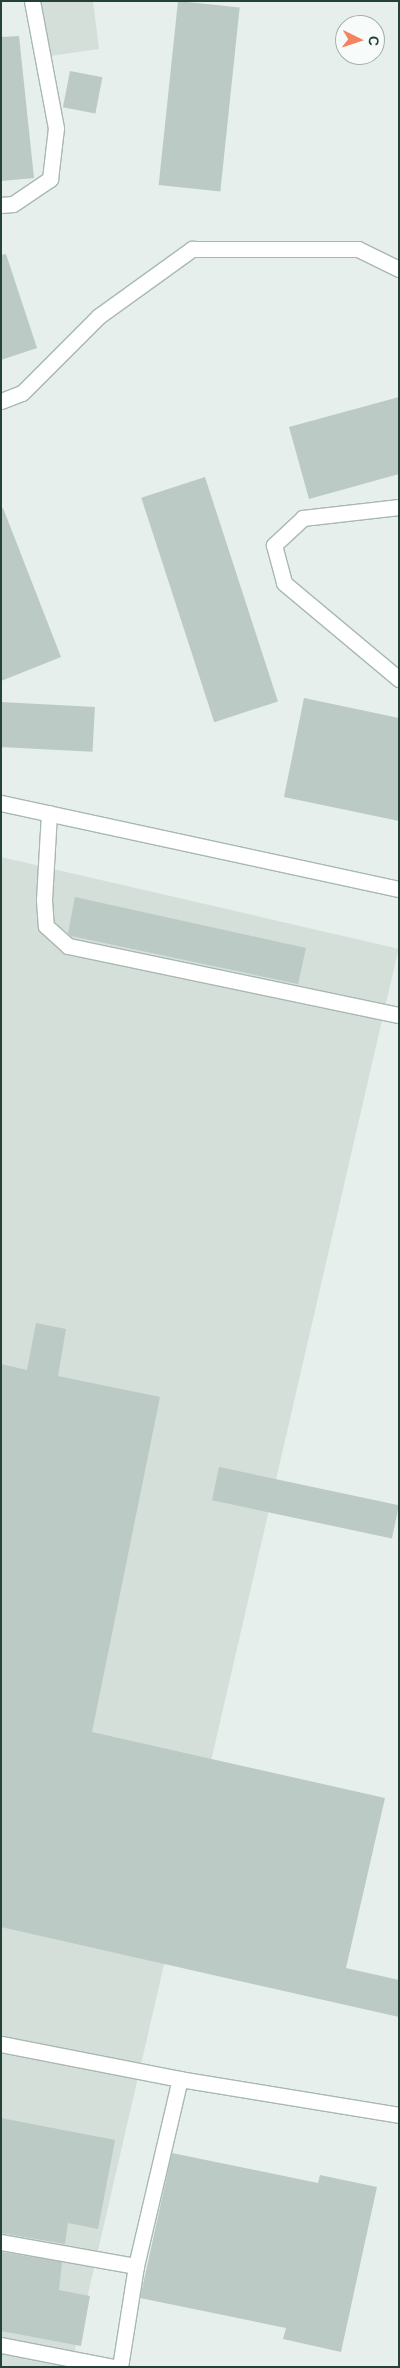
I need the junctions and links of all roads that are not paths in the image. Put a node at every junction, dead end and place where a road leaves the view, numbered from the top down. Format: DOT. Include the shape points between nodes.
graph roads {
  1 [pos="32,1"];
  2 [pos="1,205"];
  3 [pos="399,269"];
  4 [pos="1,401"];
  5 [pos="399,507"];
  6 [pos="399,679"];
  7 [pos="1,803"];
  8 [pos="49,813"];
  9 [pos="399,889"];
  10 [pos="399,1015"];
  11 [pos="1,2044"];
  12 [pos="180,2079"];
  13 [pos="399,2115"];
  14 [pos="1,2242"];
  15 [pos="136,2266"];
  16 [pos="1,2345"];
  17 [pos="113,2367"];
  18 [pos="120,2367"];
  1 -- 2 [label="street" via="56,128 50,179 13,204"];
  3 -- 4 [label="street" via="358,249 192,249 99,316 22,393"];
  5 -- 6 [label="street" via="303,518 274,545 284,583"];
  7 -- 8 [label="street"];
  8 -- 9 [label="street"];
  8 -- 10 [label="street" via="44,900 46,926 68,946"];
  11 -- 12 [label="street"];
  12 -- 13 [label="street"];
  12 -- 15 [label="street"];
  14 -- 15 [label="street"];
  15 -- 18 [label="street"];
  16 -- 17 [label="street"];
}
